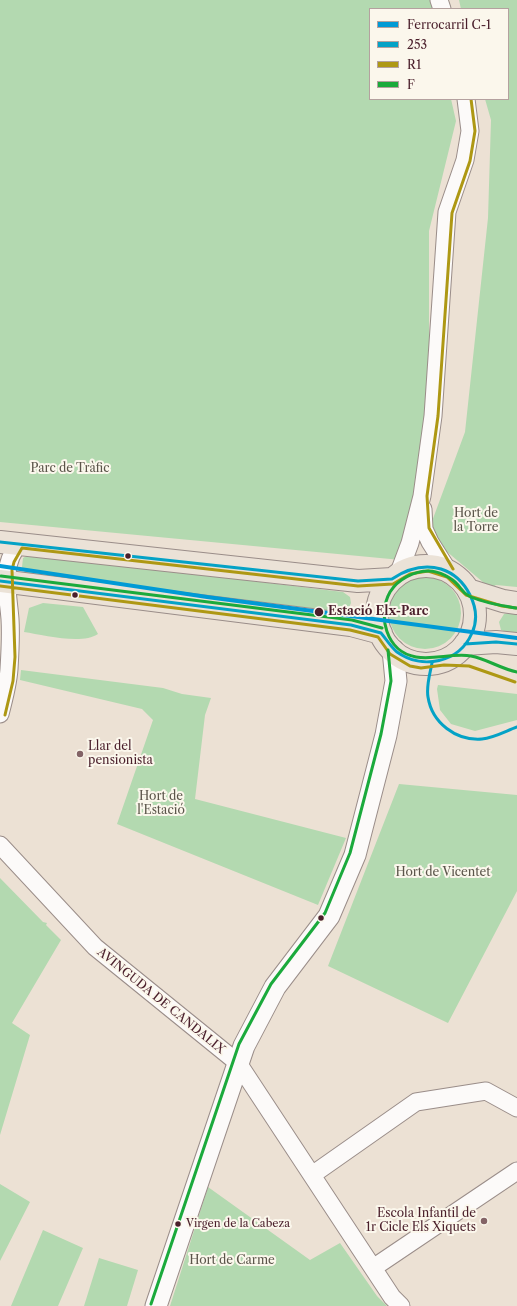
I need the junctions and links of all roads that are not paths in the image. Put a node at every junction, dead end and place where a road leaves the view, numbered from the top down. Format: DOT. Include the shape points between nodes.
graph roads {
  1 [pos="466,100"];
  2 [pos="422,496"];
  3 [pos="10,543"];
  4 [pos="449,572"];
  5 [pos="395,577"];
  6 [pos="3,582"];
  7 [pos="35,586"];
  8 [pos="468,590"];
  9 [pos="517,603"];
  10 [pos="10,620"];
  11 [pos="387,642"];
  12 [pos="465,644"];
  13 [pos="517,644"];
  14 [pos="0,714"];
  15 [pos="0,845"];
  16 [pos="238,1063"];
  17 [pos="517,1108"];
  18 [pos="517,1171"];
  19 [pos="312,1175"];
  20 [pos="373,1268"];
  21 [pos="156,1306"];
  22 [pos="401,1306"];
  1 -- 2 [label="street" via="470,131 465,160 448,212 434,408"];
  2 -- 4 [label="street" via="424,529"];
  2 -- 5 [label="street" via="410,543"];
  3 -- 5 [label="highway" via="358,581"];
  3 -- 6 [label="street" via="12,552"];
  4 -- 5 [label="highway" via="423,566"];
  4 -- 8 [label="highway"];
  5 -- 11 [label="highway" via="382,593 378,609 378,625"];
  6 -- 7 [label="highway"];
  6 -- 10 [label="street"];
  7 -- 10 [label="street" via="20,594"];
  7 -- 11 [label="highway" via="351,625"];
  8 -- 9 [label="highway"];
  8 -- 12 [label="highway" via="472,600 474,623"];
  10 -- 14 [label="street" via="9,669"];
  11 -- 12 [label="highway" via="411,661 432,663 450,657"];
  11 -- 16 [label="street" via="396,681 386,736 355,855 329,916 275,987 251,1031"];
  12 -- 13 [label="highway"];
  15 -- 16 [label="street, AVINGUDA DE CANDALIX" via="94,947"];
  16 -- 19 [label="street, AVINGUDA DE CANDALIX"];
  16 -- 21 [label="street"];
  17 -- 19 [label="street" via="486,1091 416,1102"];
  18 -- 20 [label="street"];
  19 -- 20 [label="street, AVINGUDA DE CANDALIX"];
  20 -- 22 [label="street, AVINGUDA DE CANDALIX"];
}
